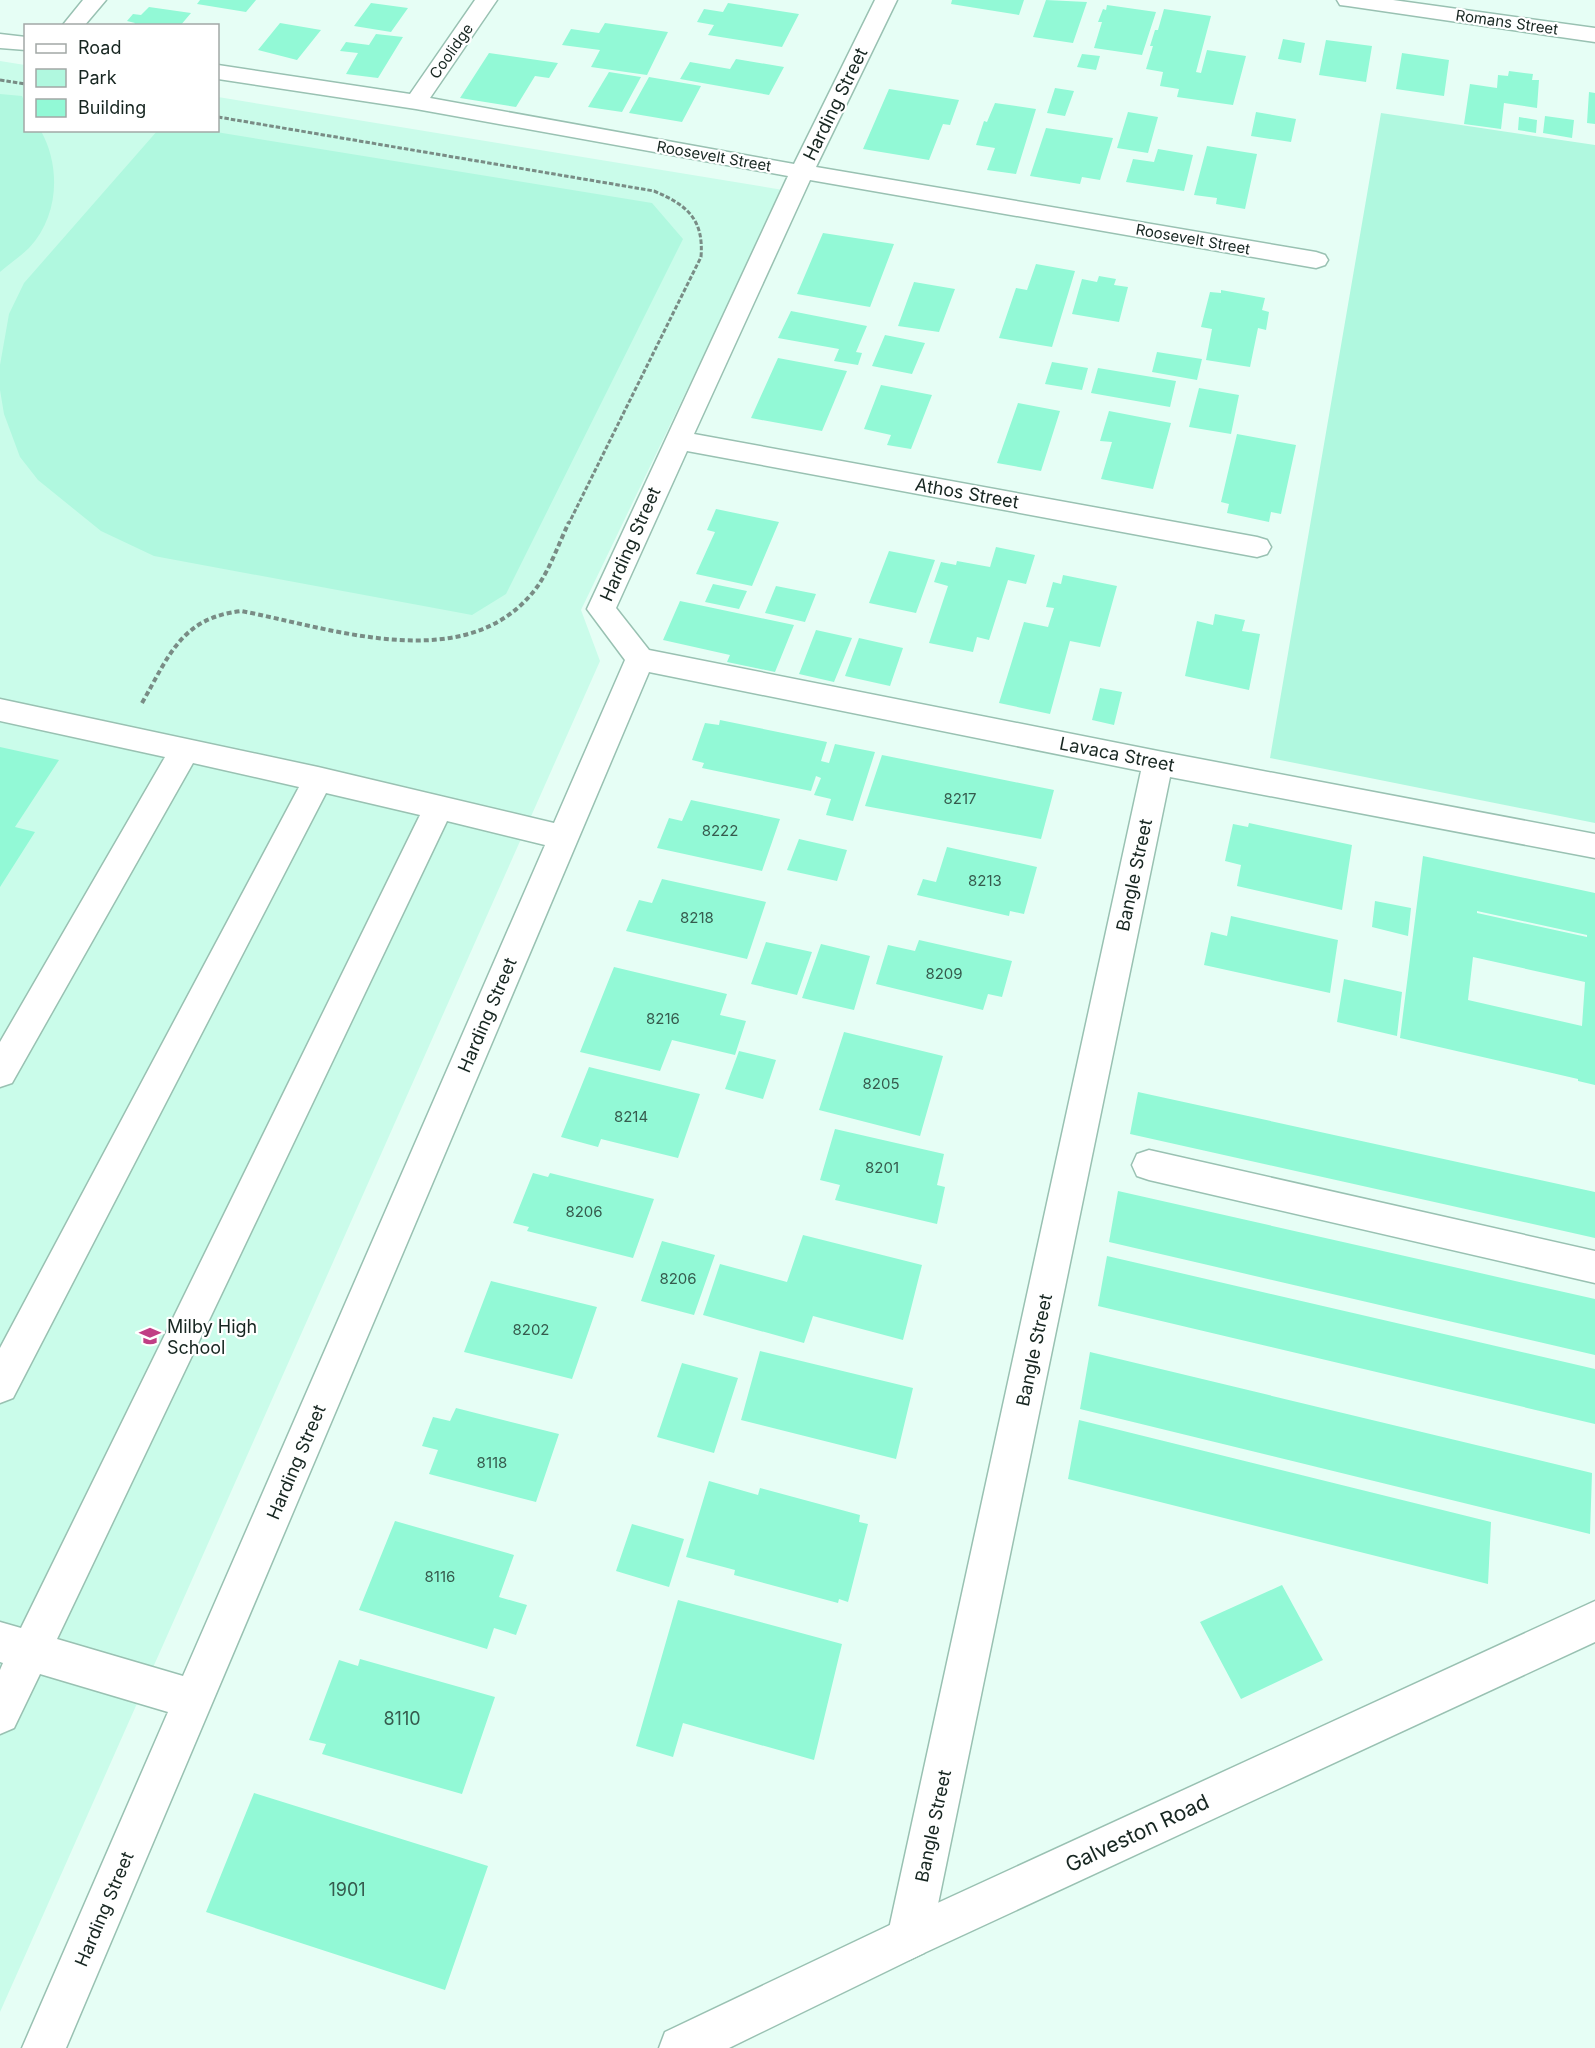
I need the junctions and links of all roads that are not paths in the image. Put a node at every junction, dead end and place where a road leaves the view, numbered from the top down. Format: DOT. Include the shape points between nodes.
graph roads {
  1 [pos="95,0"];
  2 [pos="486,0"];
  3 [pos="886,0"];
  4 [pos="1348,0"];
  5 [pos="74,24"];
  6 [pos="1595,35"];
  7 [pos="0,41"];
  8 [pos="24,44"];
  9 [pos="219,72"];
  10 [pos="416,102"];
  11 [pos="802,172"];
  12 [pos="1316,260"];
  13 [pos="677,440"];
  14 [pos="1257,547"];
  15 [pos="640,659"];
  16 [pos="0,710"];
  17 [pos="185,750"];
  18 [pos="1158,763"];
  19 [pos="318,779"];
  20 [pos="439,807"];
  21 [pos="564,837"];
  22 [pos="1595,846"];
  23 [pos="0,1074"];
  24 [pos="1149,1165"];
  25 [pos="1595,1267"];
  26 [pos="0,1385"];
  27 [pos="1595,1621"];
  28 [pos="15,1646"];
  29 [pos="194,1699"];
  30 [pos="0,1714"];
  31 [pos="909,1938"];
  32 [pos="44,2048"];
  33 [pos="681,2048"];
  1 -- 5 [label="street"];
  2 -- 10 [label="street, Coolidge"];
  3 -- 11 [label="street, Harding Street"];
  4 -- 6 [label="street, Romans Street"];
  7 -- 8 [label="street"];
  9 -- 10 [label="street, Roosevelt Street"];
  10 -- 11 [label="street, Roosevelt Street"];
  11 -- 12 [label="street, Roosevelt Street"];
  11 -- 13 [label="street, Harding Street"];
  13 -- 14 [label="street, Athos Street"];
  13 -- 15 [label="street, Harding Street" via="601,609"];
  15 -- 18 [label="street, Lavaca Street"];
  15 -- 21 [label="street, Harding Street"];
  16 -- 17 [label="street"];
  17 -- 19 [label="street"];
  17 -- 23 [label="street"];
  18 -- 22 [label="street, Lavaca Street"];
  18 -- 31 [label="street, Bangle Street"];
  19 -- 20 [label="street"];
  19 -- 26 [label="street"];
  20 -- 21 [label="street"];
  20 -- 28 [label="street"];
  21 -- 29 [label="street, Harding Street"];
  24 -- 25 [label="street"];
  27 -- 31 [label="street, Galveston Road"];
  28 -- 29 [label="street"];
  28 -- 30 [label="street"];
  29 -- 32 [label="street, Harding Street"];
  31 -- 33 [label="street, Galveston Road"];
}
